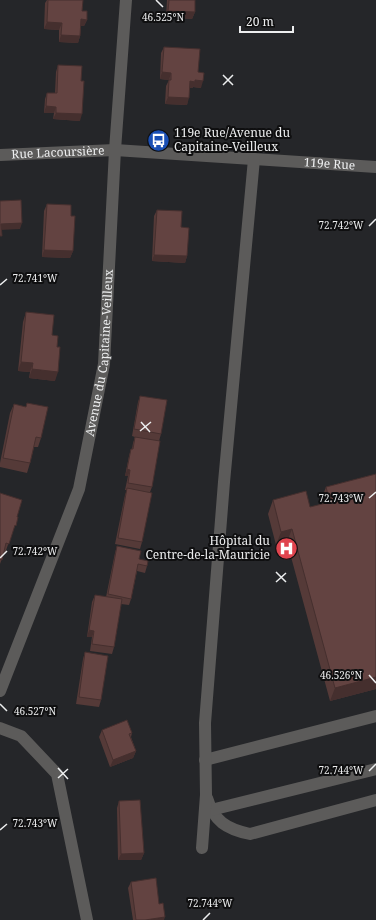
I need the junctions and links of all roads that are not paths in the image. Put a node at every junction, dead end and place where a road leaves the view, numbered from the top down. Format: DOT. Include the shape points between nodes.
graph roads {
  1 [pos="126,0"];
  2 [pos="115,150"];
  3 [pos="0,155"];
  4 [pos="254,159"];
  5 [pos="376,167"];
  6 [pos="0,691"];
  7 [pos="376,716"];
  8 [pos="0,728"];
  9 [pos="206,760"];
  10 [pos="376,768"];
  11 [pos="206,795"];
  12 [pos="376,800"];
  13 [pos="211,810"];
  14 [pos="202,848"];
  15 [pos="87,920"];
  1 -- 2 [label="street, Avenue du Capitaine-Veilleux"];
  2 -- 3 [label="street, Rue Lacoursière"];
  2 -- 4 [label="street, 119e Rue"];
  2 -- 6 [label="street, Avenue du Capitaine-Veilleux" via="104,364 79,489"];
  4 -- 5 [label="street, 119e Rue"];
  4 -- 9 [label="street" via="224,482 205,723"];
  7 -- 9 [label="street"];
  8 -- 15 [label="street" via="21,736 57,774"];
  9 -- 11 [label="street"];
  10 -- 13 [label="street"];
  11 -- 13 [label="street"];
  11 -- 14 [label="street"];
  12 -- 13 [label="street" via="250,834 236,831 223,823"];
}
